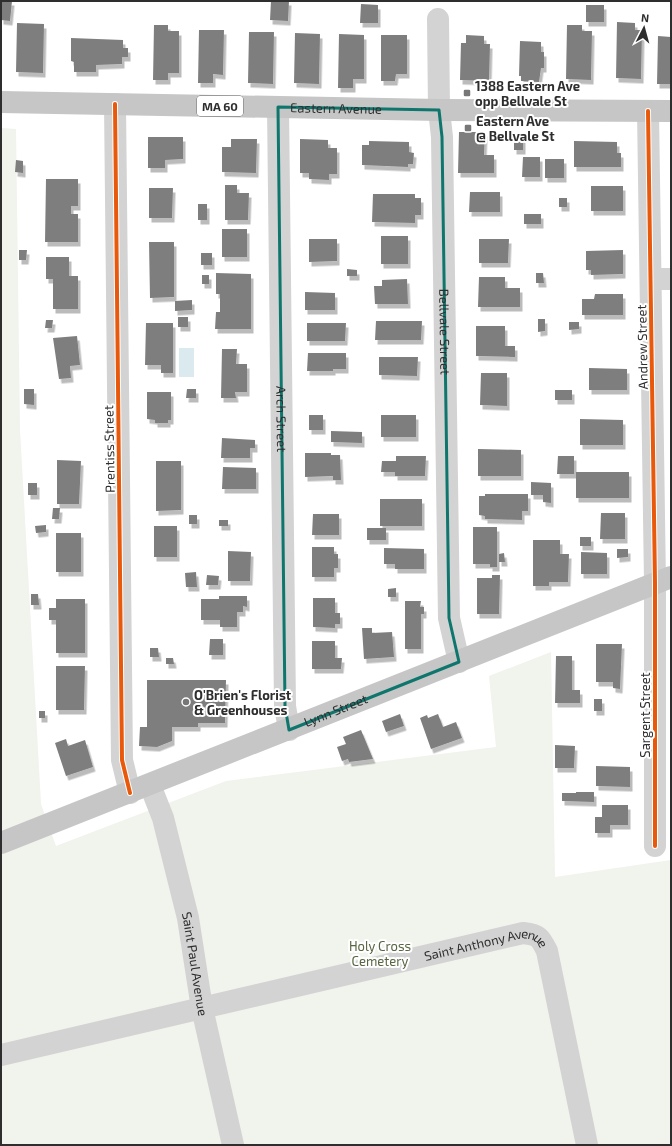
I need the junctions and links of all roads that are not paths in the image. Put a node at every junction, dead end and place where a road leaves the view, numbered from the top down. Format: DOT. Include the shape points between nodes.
graph roads {
  1 [pos="438,19"];
  2 [pos="1,102"];
  3 [pos="115,104"];
  4 [pos="278,107"];
  5 [pos="438,110"];
  6 [pos="648,111"];
  7 [pos="671,111"];
  8 [pos="661,279"];
  9 [pos="663,580"];
  10 [pos="459,662"];
  11 [pos="289,730"];
  12 [pos="150,785"];
  13 [pos="130,793"];
  14 [pos="1,843"];
  15 [pos="656,846"];
  16 [pos="202,1008"];
  17 [pos="1,1055"];
  18 [pos="233,1145"];
  19 [pos="587,1145"];
  1 -- 5 [label="street, Bellvale Street"];
  2 -- 3 [label="main road, Eastern Avenue / MA 60"];
  3 -- 4 [label="main road, Eastern Avenue / MA 60"];
  3 -- 13 [label="street, Prentiss Street" via="122,760"];
  4 -- 5 [label="main road, Eastern Avenue / MA 60"];
  4 -- 11 [label="street, Arch Street" via="285,706"];
  5 -- 6 [label="main road, Eastern Avenue / MA 60"];
  5 -- 10 [label="street, Bellvale Street" via="442,145 449,618"];
  6 -- 7 [label="main road, Eastern Avenue / MA 60"];
  6 -- 8 [label="street, Andrew Street"];
  8 -- 9 [label="street, Andrew Street"];
  9 -- 10 [label="main road, Lynn Street"];
  9 -- 15 [label="street, Sargent Street"];
  10 -- 11 [label="main road, Lynn Street"];
  11 -- 12 [label="main road, Lynn Street"];
  12 -- 13 [label="main road, Lynn Street"];
  12 -- 16 [label="street, Saint Paul Avenue" via="162,818 188,918"];
  13 -- 14 [label="main road, Lynn Street"];
  16 -- 17 [label="street, Saint Anthony Avenue"];
  16 -- 18 [label="street, Saint Paul Avenue"];
  16 -- 19 [label="street, Saint Anthony Avenue" via="523,933 533,934 540,938 547,951"];
}
